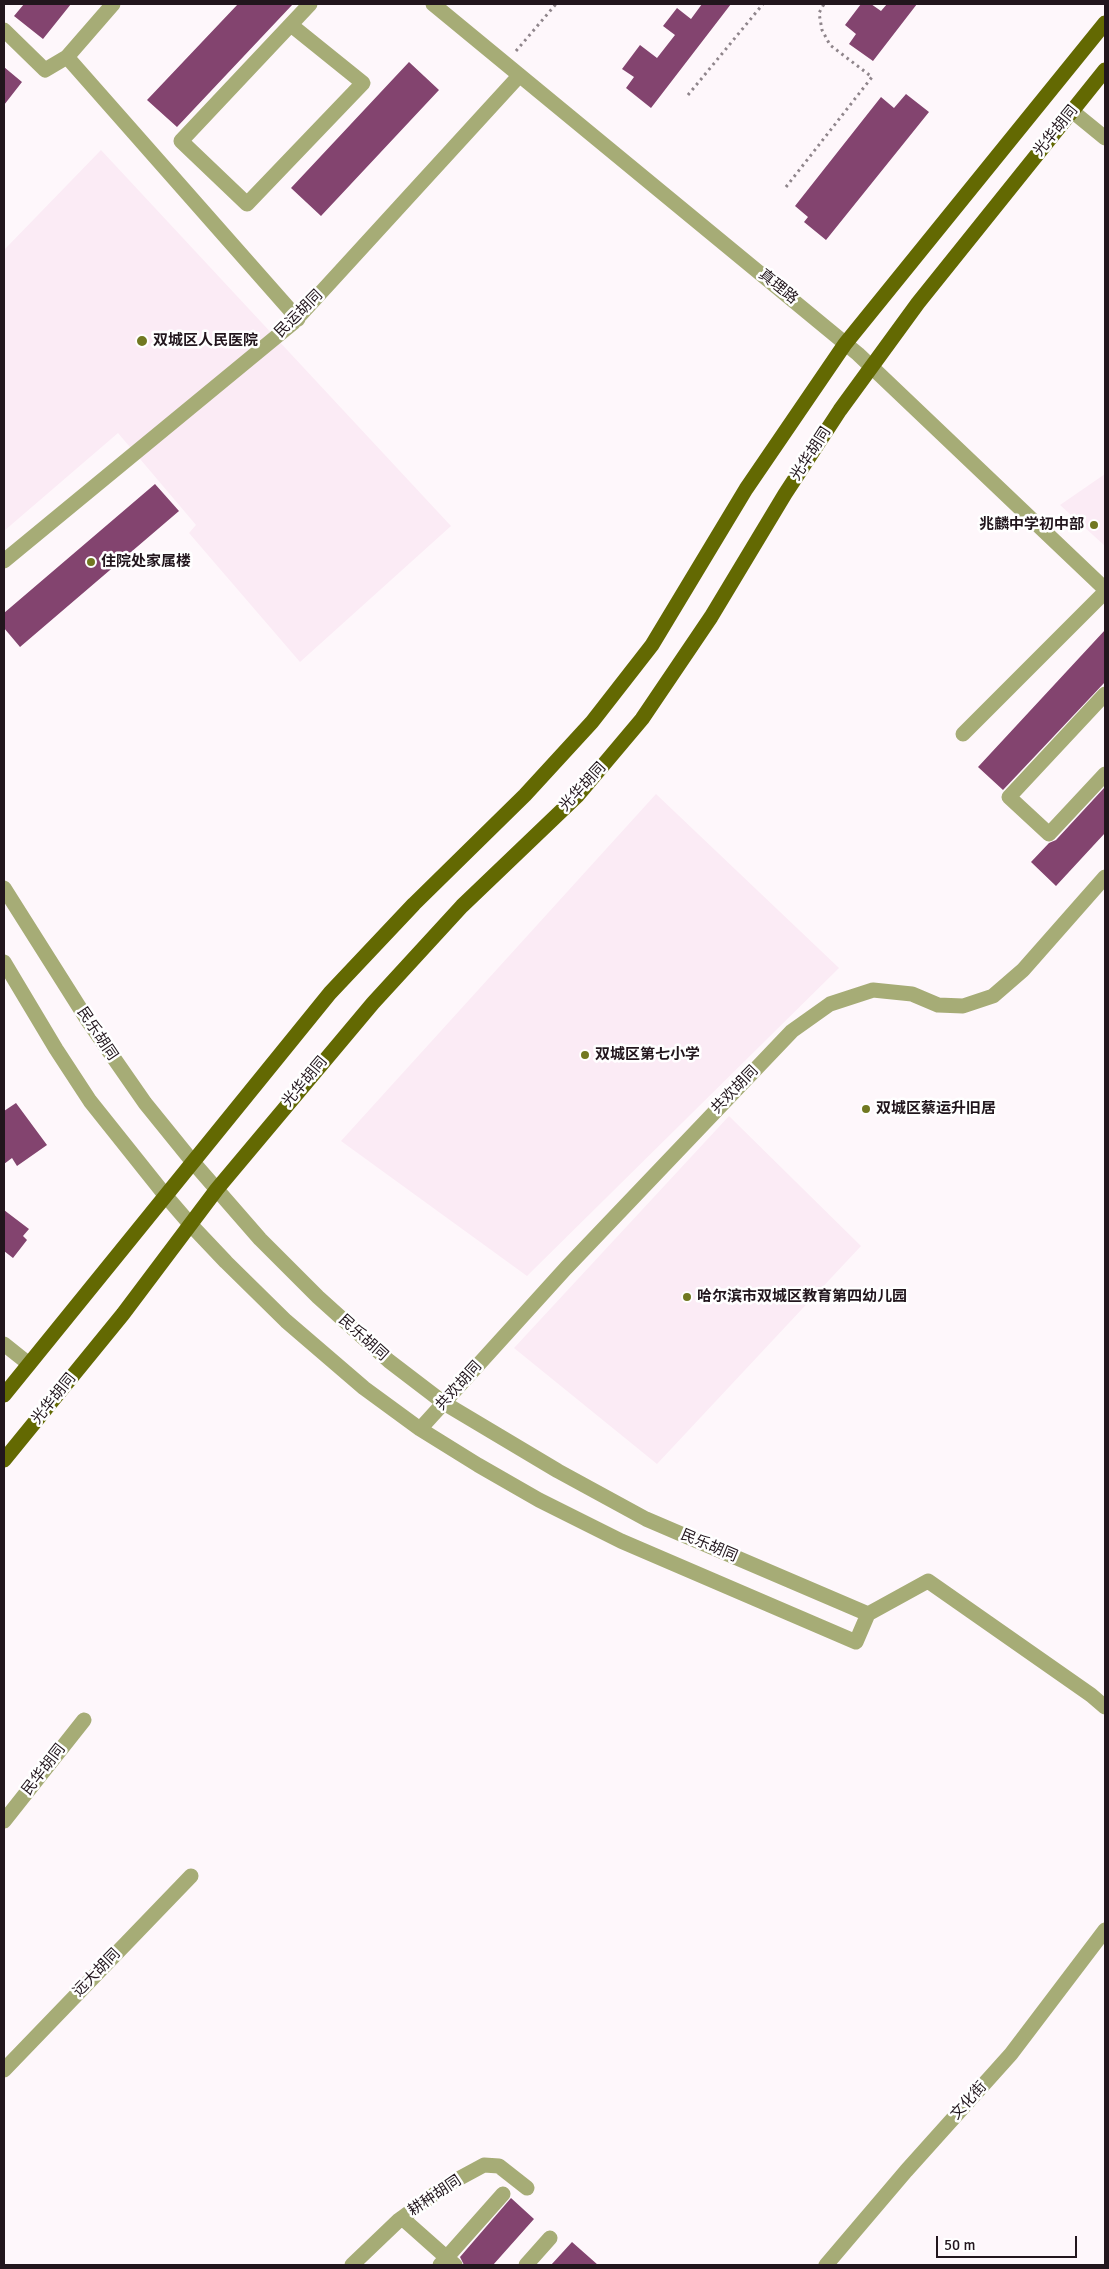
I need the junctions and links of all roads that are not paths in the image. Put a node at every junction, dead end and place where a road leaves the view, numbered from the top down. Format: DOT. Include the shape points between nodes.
graph roads {
  1 [pos="113,4"];
  2 [pos="310,4"];
  3 [pos="433,4"];
  4 [pos="1105,23"];
  5 [pos="291,25"];
  6 [pos="4,30"];
  7 [pos="67,57"];
  8 [pos="1105,70"];
  9 [pos="518,76"];
  10 [pos="1072,111"];
  11 [pos="1105,138"];
  12 [pos="298,319"];
  13 [pos="846,344"];
  14 [pos="872,368"];
  15 [pos="4,561"];
  16 [pos="1105,591"];
  17 [pos="1105,694"];
  18 [pos="963,734"];
  19 [pos="1105,774"];
  20 [pos="1105,877"];
  21 [pos="4,888"];
  22 [pos="4,962"];
  23 [pos="192,1162"];
  24 [pos="217,1189"];
  25 [pos="165,1195"];
  26 [pos="190,1224"];
  27 [pos="4,1344"];
  28 [pos="29,1364"];
  29 [pos="4,1395"];
  30 [pos="444,1403"];
  31 [pos="420,1429"];
  32 [pos="4,1460"];
  33 [pos="868,1614"];
  34 [pos="1105,1707"];
  35 [pos="84,1720"];
  36 [pos="4,1821"];
  37 [pos="191,1876"];
  38 [pos="1105,1930"];
  39 [pos="4,2070"];
  40 [pos="527,2188"];
  41 [pos="504,2194"];
  42 [pos="402,2218"];
  43 [pos="550,2238"];
  44 [pos="447,2263"];
  45 [pos="352,2265"];
  46 [pos="526,2265"];
  47 [pos="826,2265"];
  1 -- 7 [label="street"];
  2 -- 5 [label="street"];
  3 -- 9 [label="street, 真理路"];
  4 -- 13 [label="main road, 光华胡同"];
  5 -- 5 [label="street" via="181,142 247,204 363,83"];
  6 -- 7 [label="street" via="45,70"];
  7 -- 12 [label="street"];
  8 -- 10 [label="main road, 光华胡同"];
  9 -- 12 [label="street, 民运胡同"];
  9 -- 13 [label="street, 真理路"];
  10 -- 11 [label="street"];
  10 -- 14 [label="main road, 光华胡同" via="918,303"];
  12 -- 15 [label="street, 民运胡同"];
  13 -- 14 [label="street, 真理路"];
  13 -- 23 [label="main road, 光华胡同" via="746,489 652,644 592,722 526,795 414,904 330,993"];
  14 -- 16 [label="street, 真理路"];
  14 -- 24 [label="main road, 光华胡同" via="800,471 712,617 642,719 578,795 462,906 373,1003"];
  16 -- 18 [label="street"];
  17 -- 19 [label="street" via="1009,797 1049,834"];
  20 -- 30 [label="street, 共欢胡同" via="1023,970 993,996 962,1006 938,1004 912,994 872,990 830,1004 792,1031 566,1268"];
  21 -- 23 [label="street, 民乐胡同" via="88,1021 145,1103"];
  22 -- 25 [label="street, 民乐胡同" via="90,1101"];
  23 -- 24 [label="street, 民乐胡同"];
  23 -- 25 [label="main road, 光华胡同"];
  24 -- 26 [label="main road, 光华胡同"];
  24 -- 30 [label="street, 民乐胡同" via="260,1239 318,1297 389,1361"];
  25 -- 26 [label="street, 民乐胡同"];
  25 -- 28 [label="main road, 光华胡同"];
  26 -- 31 [label="street, 民乐胡同" via="286,1321 364,1388"];
  26 -- 32 [label="main road, 光华胡同" via="123,1314"];
  27 -- 28 [label="street"];
  28 -- 29 [label="main road, 光华胡同"];
  30 -- 31 [label="street, 共欢胡同"];
  30 -- 33 [label="street, 民乐胡同" via="646,1519"];
  31 -- 33 [label="street, 民乐胡同" via="539,1500 621,1541 856,1642"];
  33 -- 34 [label="street" via="928,1580"];
  35 -- 36 [label="street, 民华胡同"];
  37 -- 39 [label="street, 远大胡同"];
  38 -- 47 [label="street, 文化街" via="1011,2054"];
  40 -- 42 [label="street, 耕种胡同" via="499,2166 484,2165 447,2184"];
  41 -- 44 [label="street"];
  42 -- 44 [label="street"];
  42 -- 45 [label="street, 耕种胡同"];
  43 -- 46 [label="street"];
}
